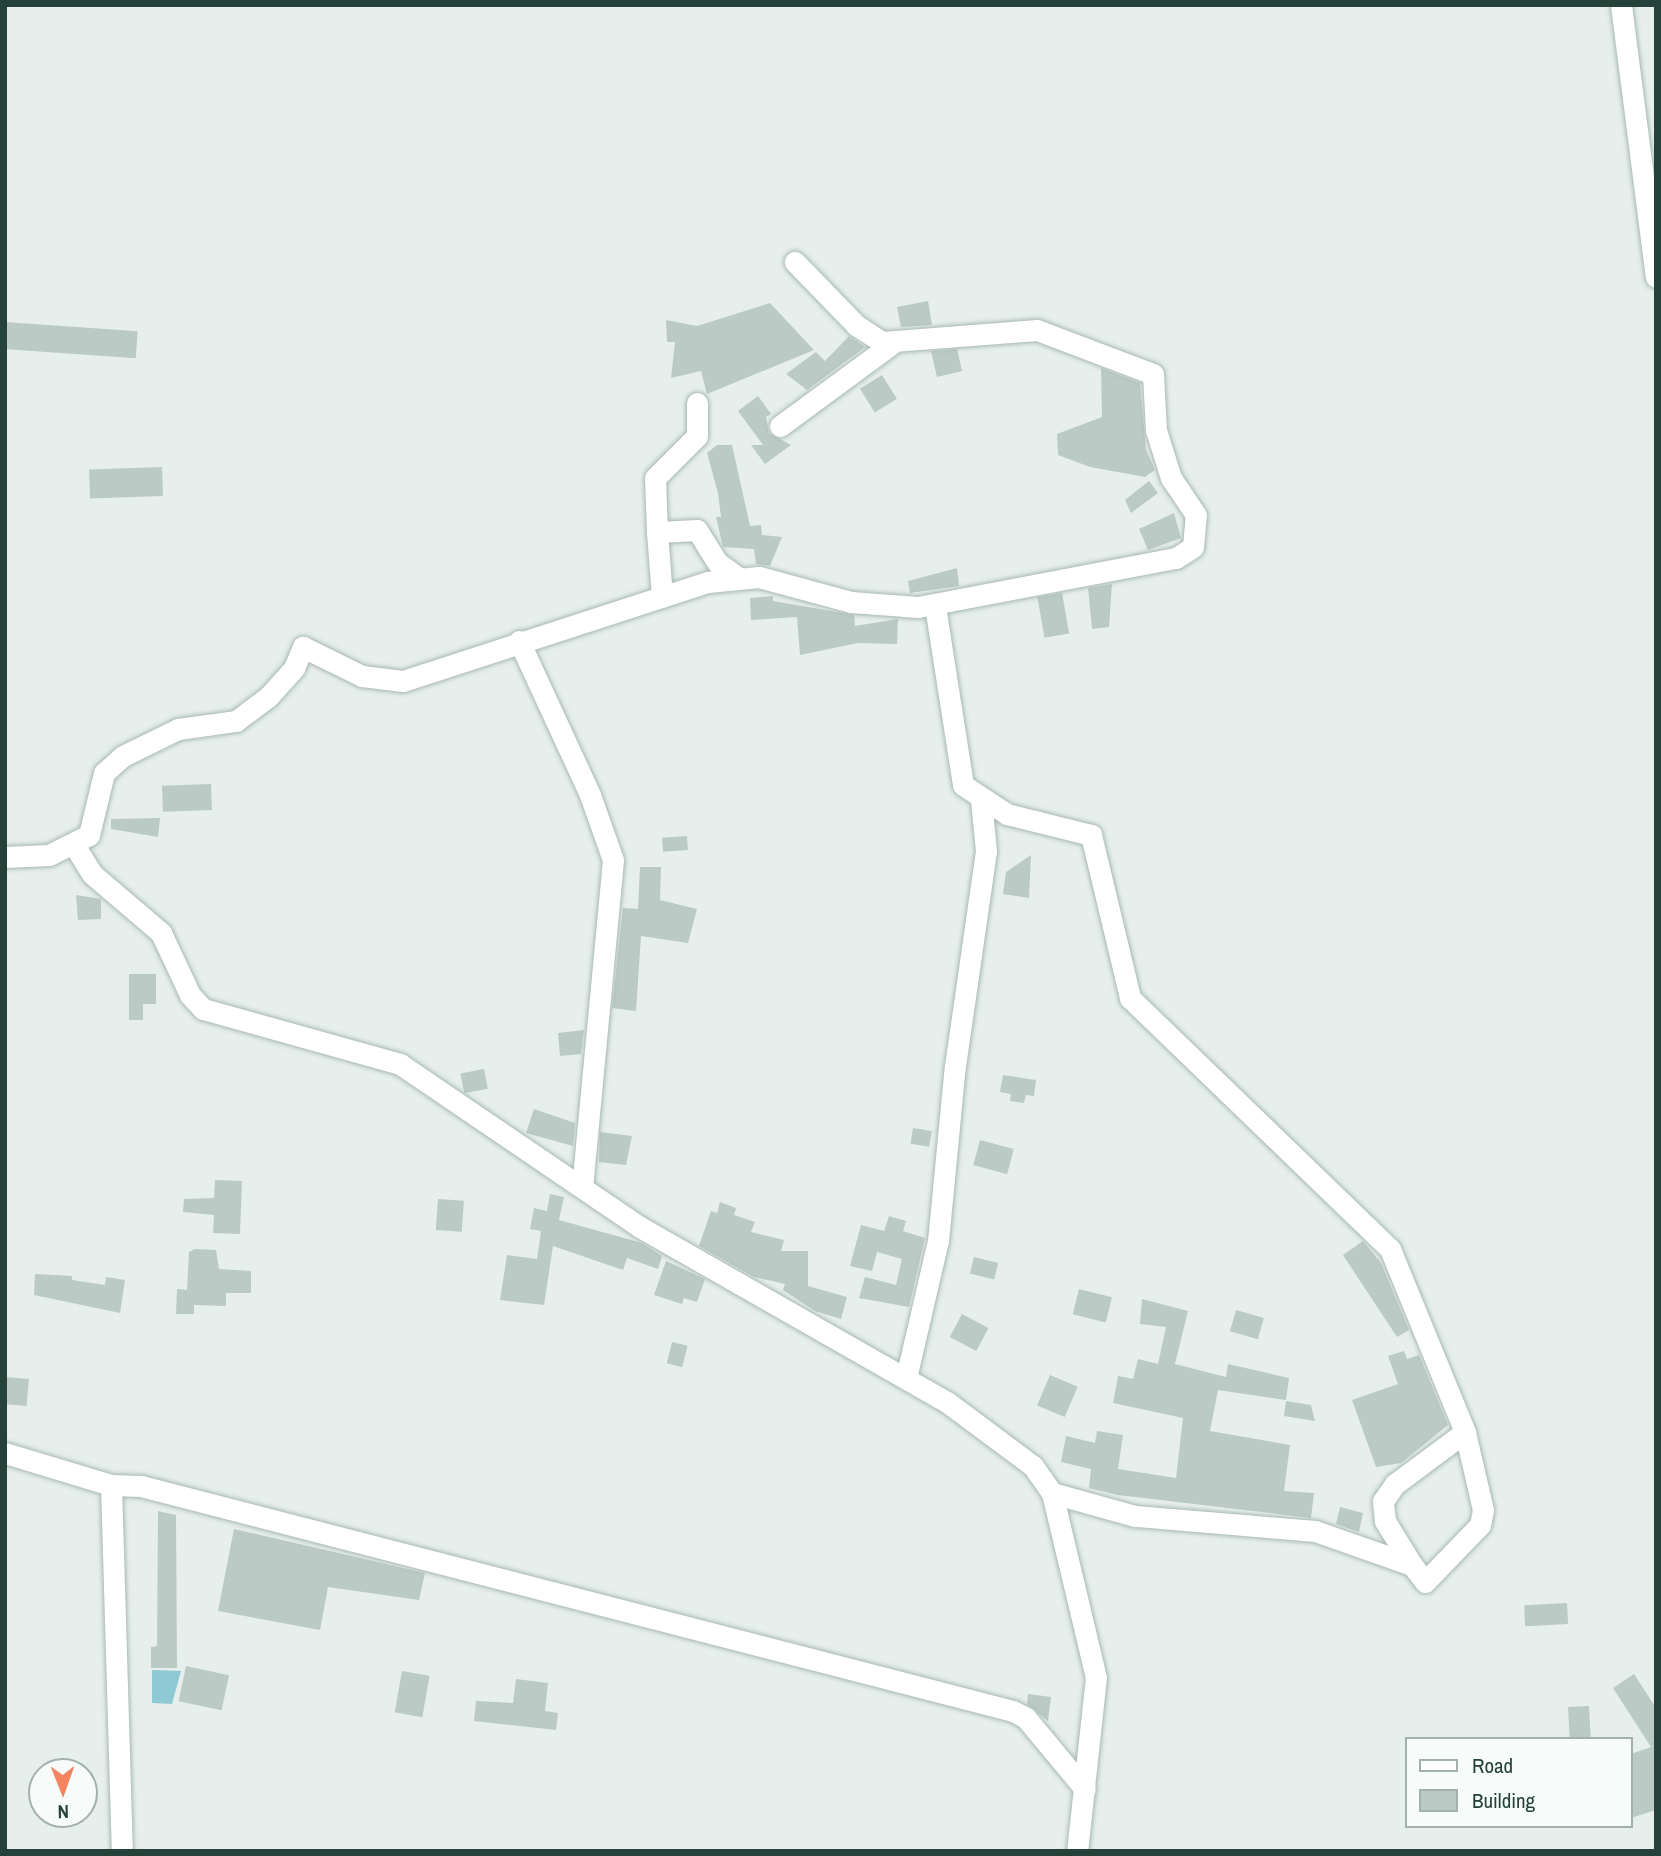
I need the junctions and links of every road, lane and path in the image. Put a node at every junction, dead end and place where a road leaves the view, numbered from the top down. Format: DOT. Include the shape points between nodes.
graph roads {
  1 [pos="1621,5"];
  2 [pos="795,262"];
  3 [pos="1656,277"];
  4 [pos="893,343"];
  5 [pos="697,403"];
  6 [pos="780,426"];
  7 [pos="657,532"];
  8 [pos="737,577"];
  9 [pos="662,597"];
  10 [pos="935,606"];
  11 [pos="519,641"];
  12 [pos="981,800"];
  13 [pos="75,845"];
  14 [pos="5,857"];
  15 [pos="582,1187"];
  16 [pos="906,1378"];
  17 [pos="1465,1432"];
  18 [pos="5,1454"];
  19 [pos="111,1485"];
  20 [pos="1052,1493"];
  21 [pos="1412,1565"];
  22 [pos="1085,1789"];
  23 [pos="122,1851"];
  24 [pos="1077,1851"];
  1 -- 3 [label="street"];
  2 -- 4 [label="street" via="862,331"];
  4 -- 6 [label="street"];
  4 -- 10 [label="street" via="965,332 1037,330 1140,366 1153,374 1156,430 1171,478 1196,515 1193,547 1184,556"];
  5 -- 7 [label="street" via="697,436 654,478"];
  7 -- 8 [label="street" via="697,530 718,564"];
  7 -- 9 [label="street"];
  8 -- 9 [label="street"];
  8 -- 10 [label="street" via="759,577 851,602"];
  9 -- 11 [label="street"];
  10 -- 12 [label="street" via="962,785"];
  11 -- 13 [label="street" via="393,682 362,676 303,647 286,677 236,720 178,729 123,757 104,773 96,819 89,835"];
  11 -- 15 [label="street" via="590,795 613,860"];
  12 -- 16 [label="street" via="986,851 955,1066 939,1241"];
  12 -- 17 [label="street" via="1007,814 1091,835 1130,998 1390,1249"];
  13 -- 14 [label="street" via="49,855"];
  13 -- 15 [label="street" via="92,874 161,933 190,995 203,1009 400,1064"];
  15 -- 16 [label="street" via="640,1227"];
  16 -- 20 [label="street" via="1033,1466"];
  17 -- 21 [label="street" via="1395,1484 1383,1500 1385,1521"];
  17 -- 21 [label="street" via="1483,1510 1480,1525 1425,1582"];
  18 -- 19 [label="street"];
  19 -- 22 [label="street" via="155,1489 1013,1710 1026,1718"];
  19 -- 23 [label="street"];
  20 -- 21 [label="street" via="1135,1516 1315,1531"];
  20 -- 22 [label="street" via="1096,1677"];
  22 -- 24 [label="street"];
}
